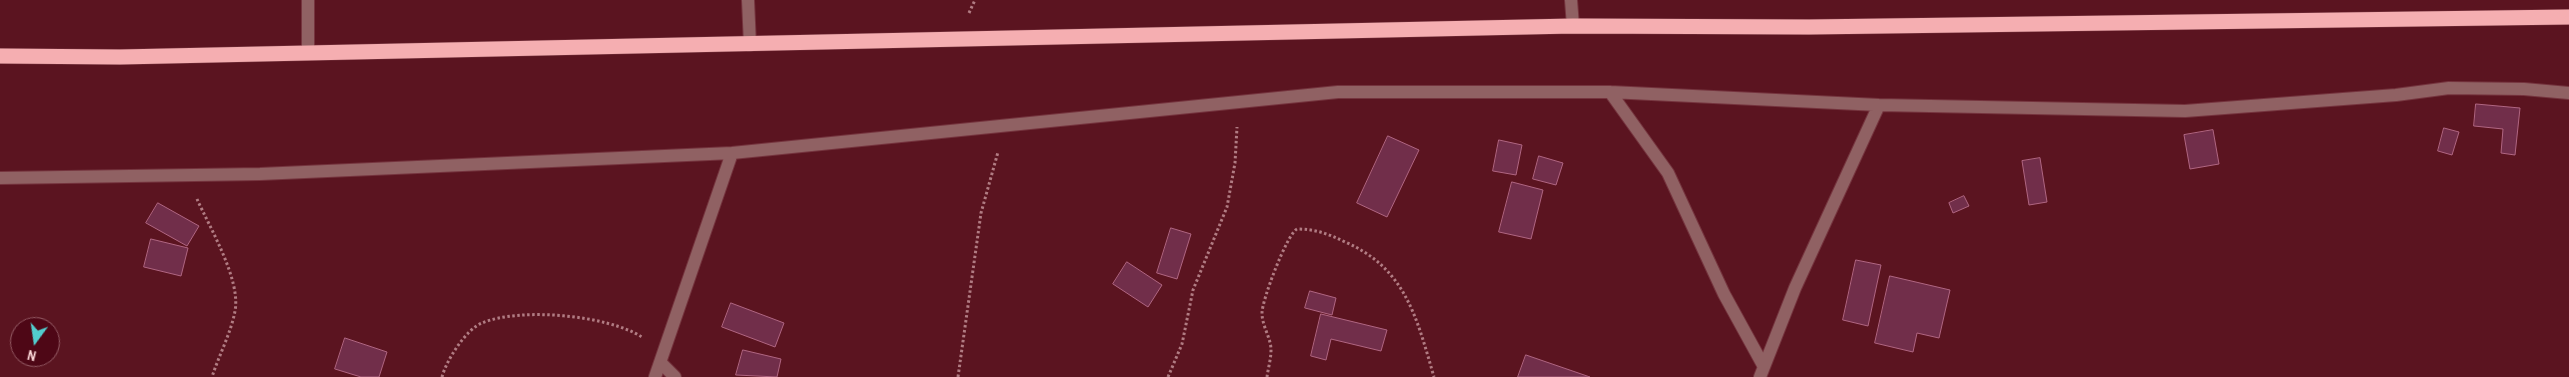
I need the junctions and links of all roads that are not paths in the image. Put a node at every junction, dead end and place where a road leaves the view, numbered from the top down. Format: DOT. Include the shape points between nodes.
graph roads {
  1 [pos="308,0"];
  2 [pos="748,0"];
  3 [pos="1571,0"];
  4 [pos="2569,17"];
  5 [pos="1573,26"];
  6 [pos="750,45"];
  7 [pos="308,53"];
  8 [pos="0,56"];
  9 [pos="1610,92"];
  10 [pos="2569,93"];
  11 [pos="1879,105"];
  12 [pos="732,152"];
  13 [pos="0,178"];
  14 [pos="662,359"];
  15 [pos="1762,371"];
  16 [pos="655,377"];
  17 [pos="675,377"];
  1 -- 7 [label="street"];
  2 -- 6 [label="street"];
  3 -- 5 [label="street"];
  4 -- 5 [label="highway" via="1809,27"];
  5 -- 6 [label="highway"];
  6 -- 7 [label="highway"];
  7 -- 8 [label="highway"];
  9 -- 11 [label="street"];
  9 -- 12 [label="street" via="1338,92"];
  9 -- 15 [label="street" via="1668,173"];
  10 -- 11 [label="street" via="2449,88 2185,111"];
  11 -- 15 [label="street" via="1795,288"];
  12 -- 13 [label="street" via="269,173"];
  12 -- 14 [label="street"];
  14 -- 16 [label="street"];
  14 -- 17 [label="street"];
}
